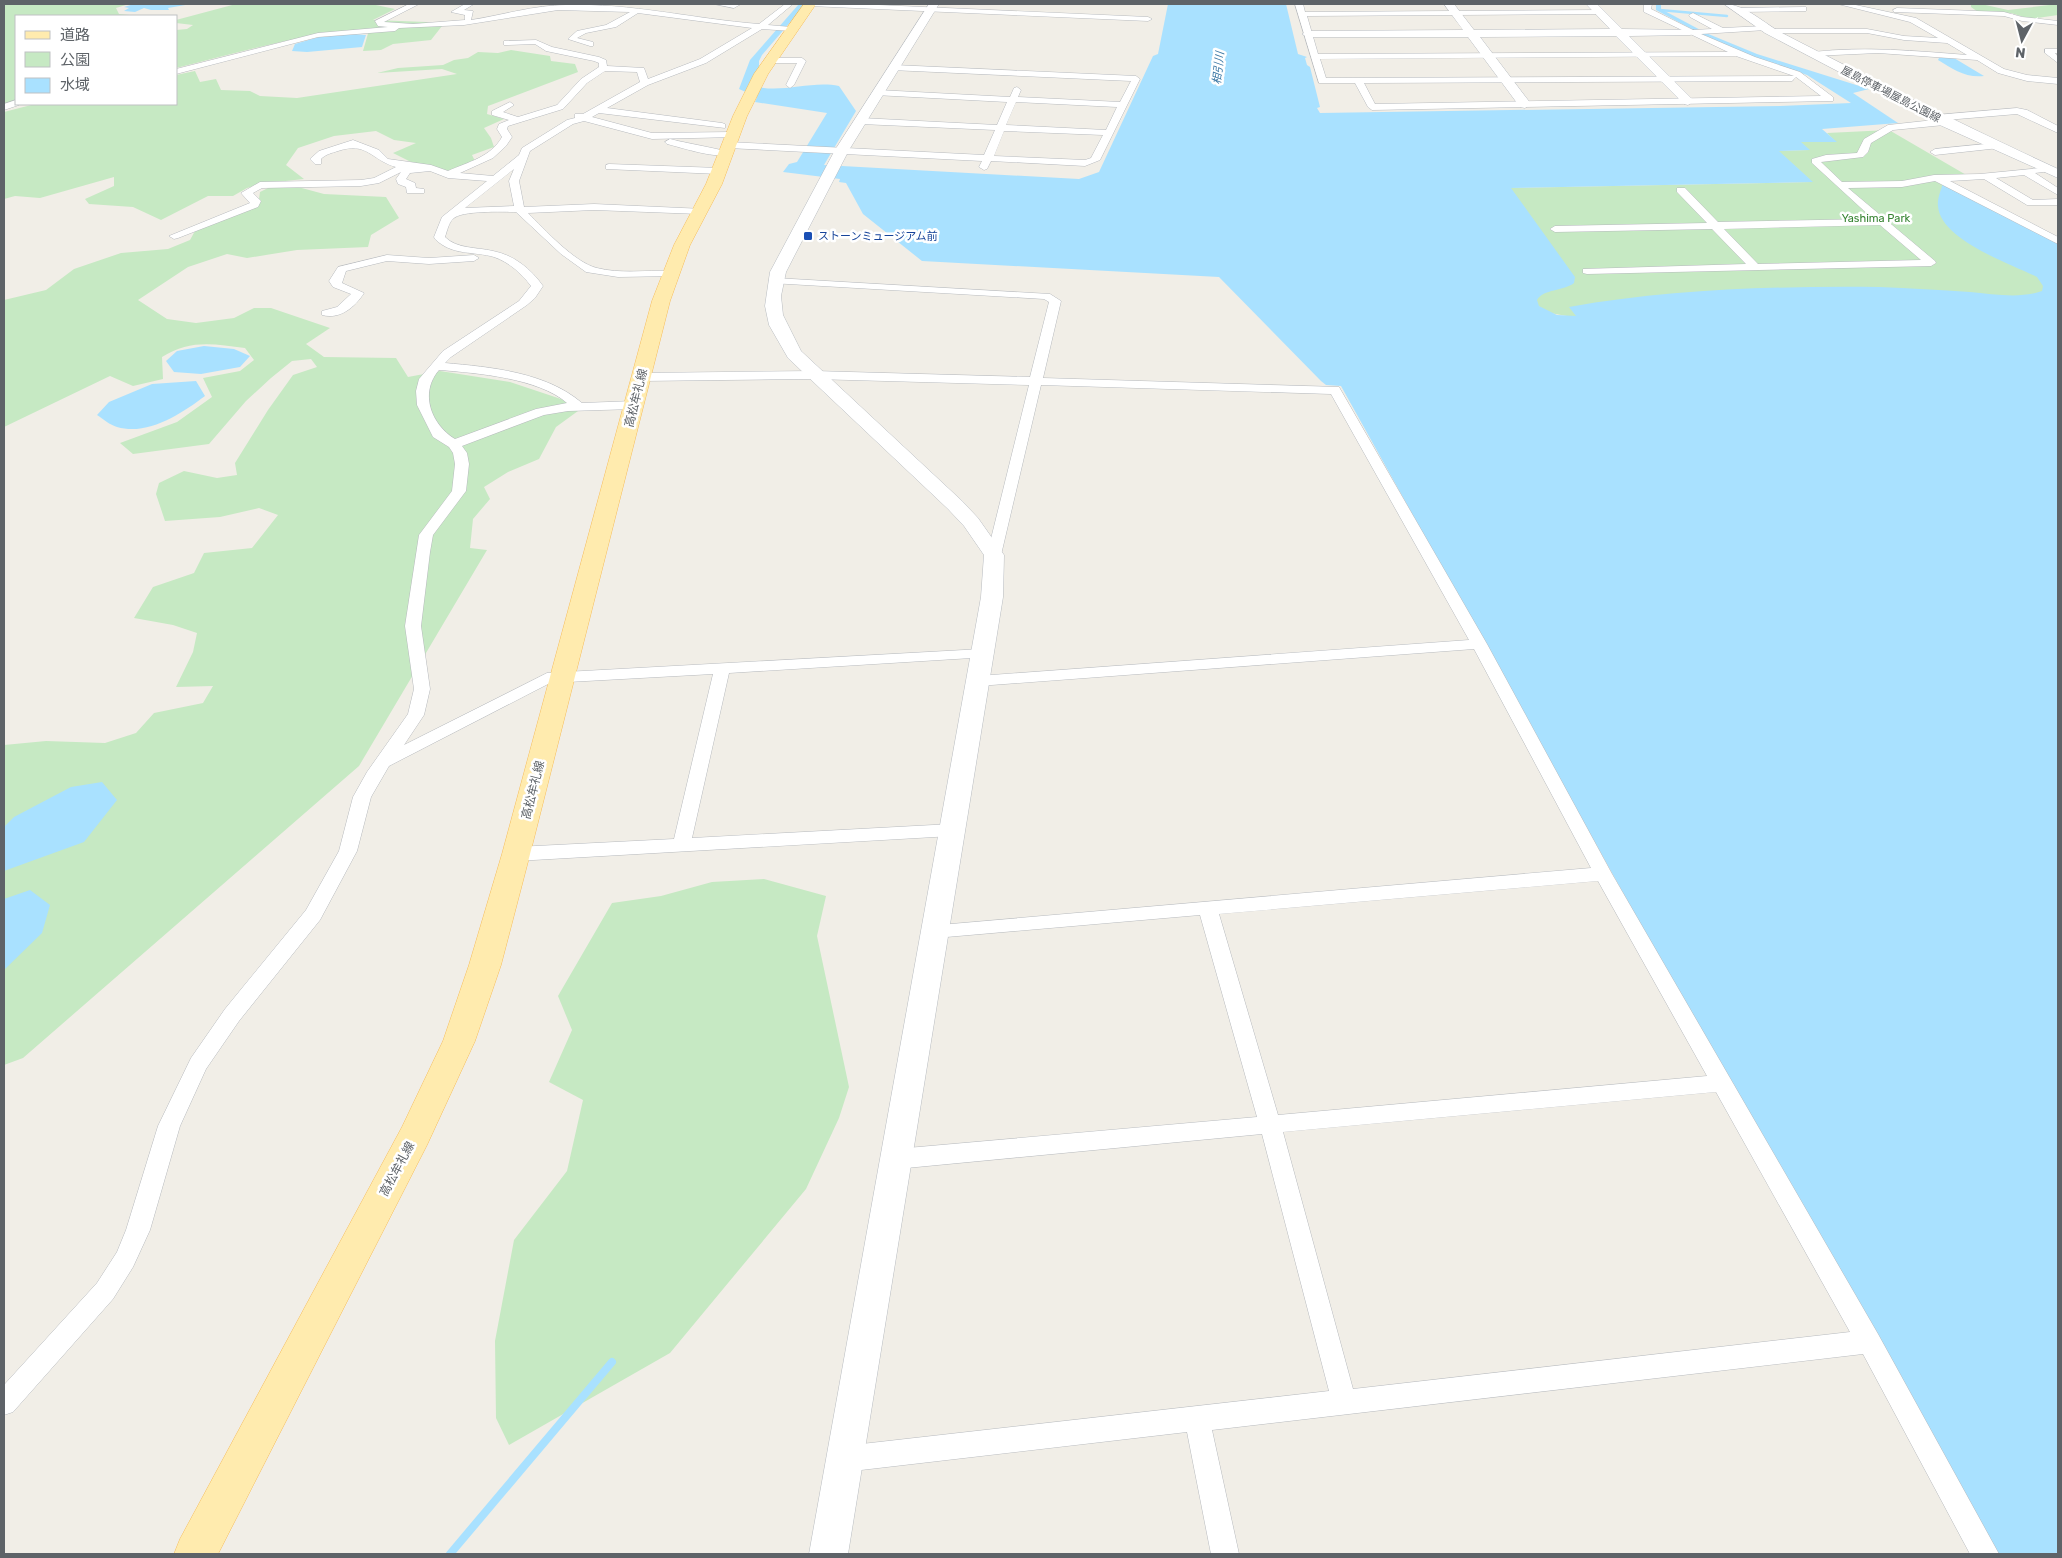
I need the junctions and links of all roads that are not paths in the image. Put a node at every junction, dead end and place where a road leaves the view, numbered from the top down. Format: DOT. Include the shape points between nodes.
graph roads {
  1 [pos="415,4"];
  2 [pos="470,4"];
  3 [pos="665,4"];
  4 [pos="718,4"];
  5 [pos="737,4"];
  6 [pos="810,4"];
  7 [pos="1299,4"];
  8 [pos="1648,4"];
  9 [pos="1842,4"];
  10 [pos="553,6"];
  11 [pos="932,7"];
  12 [pos="1734,7"];
  13 [pos="1453,8"];
  14 [pos="1595,8"];
  15 [pos="1803,9"];
  16 [pos="637,10"];
  17 [pos="1879,11"];
  18 [pos="652,12"];
  19 [pos="1962,12"];
  20 [pos="1998,13"];
  21 [pos="1302,14"];
  22 [pos="515,15"];
  23 [pos="1693,15"];
  24 [pos="790,16"];
  25 [pos="1148,19"];
  26 [pos="1702,20"];
  27 [pos="1712,20"];
  28 [pos="1854,20"];
  29 [pos="467,21"];
  30 [pos="525,22"];
  31 [pos="1811,22"];
  32 [pos="1986,23"];
  33 [pos="2058,23"];
  34 [pos="1899,24"];
  35 [pos="1922,24"];
  36 [pos="762,26"];
  37 [pos="413,27"];
  38 [pos="2032,27"];
  39 [pos="1763,28"];
  40 [pos="1722,31"];
  41 [pos="1867,31"];
  42 [pos="1692,32"];
  43 [pos="1472,33"];
  44 [pos="1620,33"];
  45 [pos="1308,34"];
  46 [pos="1914,34"];
  47 [pos="1938,34"];
  48 [pos="1904,38"];
  49 [pos="1950,41"];
  50 [pos="507,43"];
  51 [pos="590,44"];
  52 [pos="1875,44"];
  53 [pos="2058,51"];
  54 [pos="1738,53"];
  55 [pos="1813,54"];
  56 [pos="1642,55"];
  57 [pos="1488,56"];
  58 [pos="1315,57"];
  59 [pos="1977,58"];
  60 [pos="769,60"];
  61 [pos="2058,61"];
  62 [pos="603,68"];
  63 [pos="894,68"];
  64 [pos="178,71"];
  65 [pos="1023,74"];
  66 [pos="1802,78"];
  67 [pos="1666,79"];
  68 [pos="1507,80"];
  69 [pos="1358,81"];
  70 [pos="2058,82"];
  71 [pos="645,83"];
  72 [pos="790,85"];
  73 [pos="878,93"];
  74 [pos="1013,99"];
  75 [pos="1688,101"];
  76 [pos="1525,104"];
  77 [pos="510,105"];
  78 [pos="1123,105"];
  79 [pos="598,110"];
  80 [pos="583,118"];
  81 [pos="515,120"];
  82 [pos="1940,120"];
  83 [pos="861,121"];
  84 [pos="2044,122"];
  85 [pos="2058,122"];
  86 [pos="1002,127"];
  87 [pos="2058,130"];
  88 [pos="1109,132"];
  89 [pos="665,137"];
  90 [pos="728,146"];
  91 [pos="1996,146"];
  92 [pos="839,150"];
  93 [pos="1935,152"];
  94 [pos="524,156"];
  95 [pos="989,158"];
  96 [pos="318,162"];
  97 [pos="405,166"];
  98 [pos="424,167"];
  99 [pos="609,167"];
  100 [pos="984,168"];
  101 [pos="2053,171"];
  102 [pos="2026,172"];
  103 [pos="448,175"];
  104 [pos="1985,176"];
  105 [pos="1938,178"];
  106 [pos="496,179"];
  107 [pos="1839,185"];
  108 [pos="1681,190"];
  109 [pos="420,191"];
  110 [pos="2058,192"];
  111 [pos="2058,202"];
  112 [pos="2031,203"];
  113 [pos="2010,204"];
  114 [pos="601,208"];
  115 [pos="520,209"];
  116 [pos="700,211"];
  117 [pos="455,213"];
  118 [pos="616,221"];
  119 [pos="1882,222"];
  120 [pos="1715,225"];
  121 [pos="1555,229"];
  122 [pos="174,236"];
  123 [pos="2058,241"];
  124 [pos="397,257"];
  125 [pos="502,257"];
  126 [pos="436,266"];
  127 [pos="1755,267"];
  128 [pos="1587,271"];
  129 [pos="670,274"];
  130 [pos="775,281"];
  131 [pos="326,313"];
  132 [pos="435,366"];
  133 [pos="814,375"];
  134 [pos="641,377"];
  135 [pos="1034,382"];
  136 [pos="634,405"];
  137 [pos="579,407"];
  138 [pos="454,444"];
  139 [pos="994,555"];
  140 [pos="1479,644"];
  141 [pos="982,654"];
  142 [pos="722,668"];
  143 [pos="561,677"];
  144 [pos="978,681"];
  145 [pos="383,762"];
  146 [pos="952,830"];
  147 [pos="681,846"];
  148 [pos="516,854"];
  149 [pos="1603,874"];
  150 [pos="1208,908"];
  151 [pos="935,931"];
  152 [pos="1720,1083"];
  153 [pos="1270,1124"];
  154 [pos="896,1159"];
  155 [pos="1869,1342"];
  156 [pos="1344,1402"];
  157 [pos="4,1403"];
  158 [pos="1197,1418"];
  159 [pos="844,1459"];
  160 [pos="195,1554"];
  161 [pos="828,1554"];
  162 [pos="1225,1554"];
  163 [pos="1985,1554"];
  1 -- 37 [label="street" via="380,21 388,25"];
  2 -- 29 [label="street" via="455,12 470,13"];
  3 -- 18 [label="street"];
  4 -- 5 [label="street"];
  6 -- 11 [label="street"];
  6 -- 24 [label="main road, 高松牟礼線"];
  7 -- 21 [label="street"];
  8 -- 42 [label="street" via="1647,10"];
  9 -- 17 [label="street"];
  10 -- 16 [label="street"];
  10 -- 22 [label="street"];
  11 -- 25 [label="street"];
  11 -- 63 [label="street"];
  12 -- 15 [label="street"];
  12 -- 39 [label="street, 屋島停車場屋島公園線"];
  13 -- 14 [label="street"];
  13 -- 21 [label="street"];
  13 -- 43 [label="street"];
  14 -- 44 [label="street"];
  16 -- 18 [label="street"];
  16 -- 51 [label="street" via="608,28 581,32 572,39"];
  17 -- 19 [label="street"];
  17 -- 35 [label="street"];
  18 -- 36 [label="street" via="724,24"];
  19 -- 20 [label="street"];
  19 -- 32 [label="street"];
  20 -- 33 [label="street"];
  20 -- 38 [label="street"];
  21 -- 45 [label="street"];
  22 -- 29 [label="street"];
  22 -- 30 [label="street"];
  23 -- 26 [label="street"];
  24 -- 36 [label="street"];
  24 -- 36 [label="street"];
  24 -- 60 [label="main road, 高松牟礼線"];
  26 -- 27 [label="street"];
  26 -- 40 [label="street"];
  28 -- 41 [label="street"];
  29 -- 37 [label="street"];
  31 -- 39 [label="street"];
  34 -- 35 [label="street"];
  35 -- 47 [label="street"];
  36 -- 71 [label="street" via="703,61"];
  37 -- 64 [label="street" via="318,35"];
  39 -- 40 [label="street"];
  39 -- 41 [label="street"];
  39 -- 55 [label="street, 屋島停車場屋島公園線"];
  40 -- 42 [label="street"];
  41 -- 48 [label="street"];
  42 -- 44 [label="street"];
  42 -- 54 [label="street"];
  43 -- 44 [label="street"];
  43 -- 45 [label="street"];
  43 -- 57 [label="street"];
  44 -- 56 [label="street"];
  45 -- 58 [label="street"];
  46 -- 47 [label="street"];
  47 -- 49 [label="street"];
  48 -- 49 [label="street"];
  48 -- 52 [label="street" via="1908,46"];
  49 -- 59 [label="street"];
  50 -- 62 [label="street" via="536,42 549,49 596,59 603,62"];
  53 -- 61 [label="street" via="2048,51"];
  54 -- 56 [label="street"];
  54 -- 66 [label="street"];
  55 -- 59 [label="street" via="1878,51"];
  55 -- 82 [label="street, 屋島停車場屋島公園線"];
  56 -- 57 [label="street"];
  56 -- 67 [label="street"];
  57 -- 58 [label="street"];
  57 -- 68 [label="street"];
  58 -- 69 [label="street" via="1322,81"];
  59 -- 70 [label="street" via="2009,73"];
  60 -- 72 [label="street" via="802,61"];
  60 -- 90 [label="main road, 高松牟礼線"];
  62 -- 71 [label="street" via="641,70"];
  62 -- 81 [label="street" via="584,81 560,107"];
  63 -- 65 [label="street"];
  63 -- 73 [label="street"];
  65 -- 74 [label="street"];
  65 -- 78 [label="street" via="1136,79"];
  66 -- 67 [label="street"];
  66 -- 75 [label="street" via="1830,99"];
  67 -- 68 [label="street"];
  67 -- 75 [label="street"];
  68 -- 69 [label="street"];
  68 -- 76 [label="street"];
  69 -- 76 [label="street" via="1372,106"];
  71 -- 79 [label="street"];
  73 -- 74 [label="street"];
  73 -- 83 [label="street"];
  74 -- 78 [label="street"];
  74 -- 86 [label="street"];
  75 -- 76 [label="street"];
  77 -- 81 [label="street" via="495,114"];
  78 -- 88 [label="street"];
  79 -- 80 [label="street"];
  79 -- 90 [label="street"];
  80 -- 81 [label="street" via="566,115"];
  80 -- 89 [label="street"];
  80 -- 94 [label="street" via="545,136 525,150"];
  81 -- 103 [label="street" via="504,124 502,129 507,137 504,145 480,161"];
  82 -- 84 [label="street" via="2017,111"];
  82 -- 91 [label="street, 屋島停車場屋島公園線"];
  82 -- 107 [label="street" via="1886,128 1867,141 1859,155 1815,161"];
  83 -- 86 [label="street"];
  83 -- 92 [label="street"];
  84 -- 85 [label="street"];
  84 -- 87 [label="street"];
  86 -- 88 [label="street"];
  86 -- 95 [label="street"];
  88 -- 95 [label="street" via="1095,160 1085,163"];
  89 -- 90 [label="street"];
  89 -- 90 [label="street" via="677,144"];
  90 -- 92 [label="street"];
  90 -- 99 [label="street"];
  90 -- 116 [label="main road, 高松牟礼線"];
  91 -- 93 [label="street"];
  91 -- 101 [label="street, 屋島停車場屋島公園線"];
  92 -- 95 [label="street"];
  92 -- 130 [label="street" via="831,173"];
  94 -- 106 [label="street"];
  94 -- 115 [label="street" via="514,182"];
  95 -- 100 [label="street"];
  96 -- 97 [label="street" via="315,159 322,153 353,143 376,152 385,161"];
  97 -- 98 [label="street"];
  97 -- 122 [label="street" via="376,181 362,183 260,185 246,193 256,201 254,205"];
  98 -- 103 [label="street"];
  98 -- 109 [label="street" via="407,171 401,179 411,185 411,191"];
  101 -- 102 [label="street"];
  102 -- 104 [label="street"];
  102 -- 110 [label="street"];
  103 -- 106 [label="street"];
  104 -- 105 [label="street"];
  104 -- 112 [label="street"];
  105 -- 107 [label="street" via="1902,184"];
  105 -- 123 [label="street"];
  106 -- 117 [label="street"];
  107 -- 119 [label="street"];
  108 -- 120 [label="street"];
  111 -- 112 [label="street"];
  112 -- 113 [label="street"];
  114 -- 115 [label="street"];
  114 -- 116 [label="street"];
  114 -- 118 [label="street"];
  115 -- 117 [label="street"];
  115 -- 129 [label="street" via="560,248 589,269"];
  116 -- 129 [label="main road, 高松牟礼線"];
  117 -- 125 [label="street" via="446,220 439,237 444,243"];
  119 -- 120 [label="street"];
  119 -- 127 [label="street" via="1930,263"];
  120 -- 121 [label="street"];
  120 -- 127 [label="street"];
  124 -- 125 [label="street" via="429,261"];
  124 -- 126 [label="street" via="412,266"];
  124 -- 131 [label="street" via="342,269 335,280 337,285 358,293 352,303 341,310"];
  125 -- 132 [label="street" via="532,279 537,286 534,291 523,303 463,341"];
  127 -- 128 [label="street"];
  129 -- 134 [label="main road, 高松牟礼線"];
  130 -- 133 [label="street" via="772,311 777,326 794,354"];
  130 -- 135 [label="street" via="1046,296 1055,301"];
  132 -- 137 [label="street" via="480,370 544,386 572,398"];
  132 -- 138 [label="street" via="425,379 423,405 438,434"];
  133 -- 134 [label="street"];
  133 -- 135 [label="street"];
  133 -- 139 [label="street" via="955,505"];
  134 -- 136 [label="main road, 高松牟礼線"];
  135 -- 139 [label="street"];
  135 -- 140 [label="street" via="1335,390"];
  136 -- 137 [label="street"];
  136 -- 143 [label="main road, 高松牟礼線"];
  137 -- 138 [label="street" via="541,412"];
  138 -- 145 [label="street" via="462,464 459,491 426,535 415,605 413,626 422,689 416,715"];
  139 -- 141 [label="street" via="992,597"];
  140 -- 144 [label="street"];
  140 -- 149 [label="street"];
  141 -- 142 [label="street"];
  141 -- 144 [label="street"];
  142 -- 143 [label="street"];
  142 -- 147 [label="street"];
  143 -- 145 [label="street" via="547,678"];
  143 -- 148 [label="main road, 高松牟礼線"];
  144 -- 146 [label="street"];
  145 -- 157 [label="street" via="362,798 348,850 313,915 232,1015 198,1064 170,1126 138,1230 125,1259 105,1291"];
  146 -- 147 [label="street"];
  146 -- 151 [label="street"];
  147 -- 148 [label="street"];
  148 -- 160 [label="main road, 高松牟礼線" via="485,965 459,1041 415,1135"];
  149 -- 150 [label="street"];
  149 -- 152 [label="street"];
  150 -- 151 [label="street"];
  150 -- 153 [label="street"];
  151 -- 154 [label="street"];
  152 -- 153 [label="street"];
  152 -- 155 [label="street"];
  153 -- 154 [label="street"];
  153 -- 156 [label="street"];
  154 -- 159 [label="street"];
  155 -- 156 [label="street"];
  155 -- 163 [label="street"];
  156 -- 158 [label="street"];
  158 -- 159 [label="street"];
  158 -- 162 [label="street"];
  159 -- 161 [label="street"];
}
